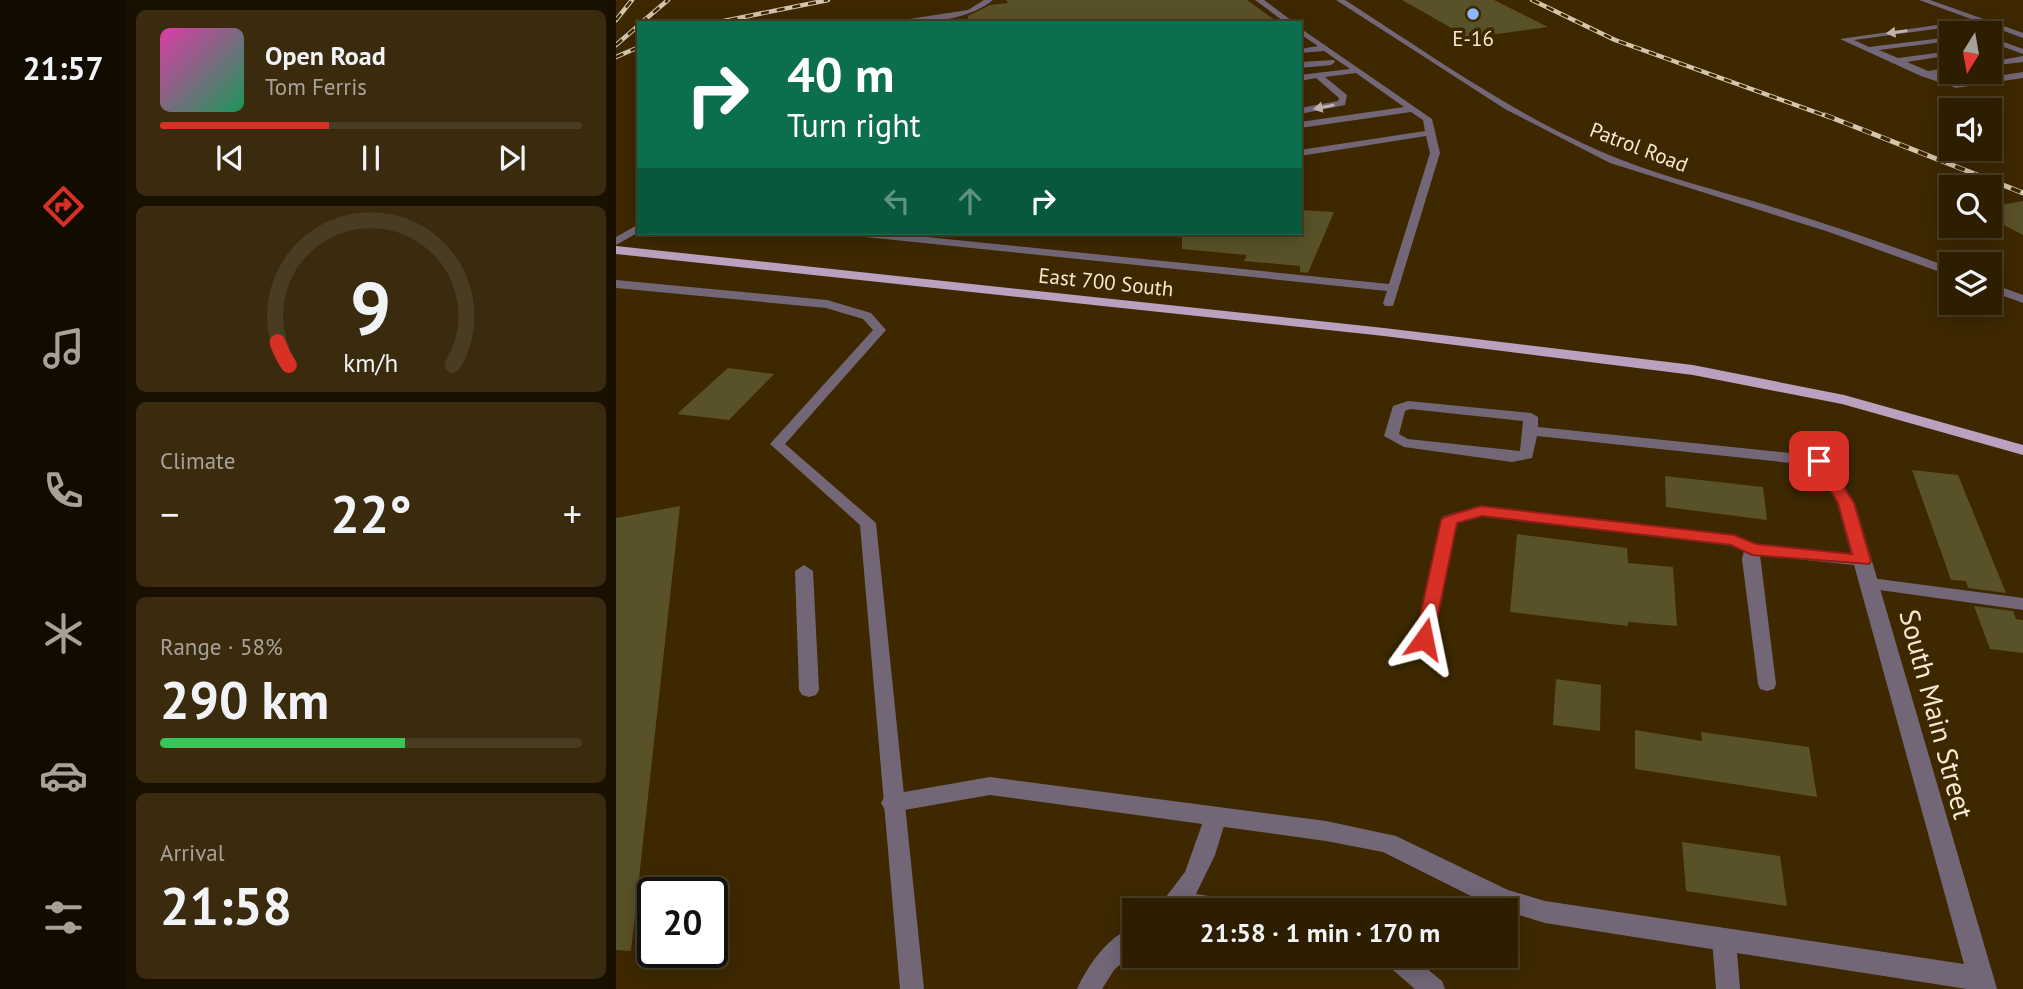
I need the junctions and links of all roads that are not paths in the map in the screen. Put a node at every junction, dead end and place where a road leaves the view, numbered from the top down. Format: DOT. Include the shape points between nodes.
graph roads {
  1 [pos="989,0"];
  2 [pos="1259,0"];
  3 [pos="1340,0"];
  4 [pos="1923,0"];
  5 [pos="902,21"];
  6 [pos="1288,21"];
  7 [pos="1939,27"];
  8 [pos="1302,31"];
  9 [pos="2023,36"];
  10 [pos="1939,41"];
  11 [pos="2023,43"];
  12 [pos="2002,44"];
  13 [pos="2006,45"];
  14 [pos="2002,46"];
  15 [pos="1326,48"];
  16 [pos="1866,50"];
  17 [pos="2023,52"];
  18 [pos="1302,53"];
  19 [pos="1302,55"];
  20 [pos="1939,55"];
  21 [pos="2023,59"];
  22 [pos="1895,61"];
  23 [pos="1331,62"];
  24 [pos="2002,62"];
  25 [pos="1311,64"];
  26 [pos="1302,65"];
  27 [pos="1358,70"];
  28 [pos="1939,71"];
  29 [pos="1924,74"];
  30 [pos="1317,75"];
  31 [pos="2023,75"];
  32 [pos="1302,78"];
  33 [pos="1412,108"];
  34 [pos="1302,111"];
  35 [pos="1302,125"];
  36 [pos="1430,133"];
  37 [pos="1302,153"];
  38 [pos="637,228"];
  39 [pos="876,235"];
  40 [pos="616,242"];
  41 [pos="616,250"];
  42 [pos="1939,268"];
  43 [pos="616,284"];
  44 [pos="1394,288"];
  45 [pos="2002,291"];
  46 [pos="2023,299"];
  47 [pos="1389,303"];
  48 [pos="1530,431"];
  49 [pos="2023,450"];
  50 [pos="1819,461"];
  51 [pos="1752,549"];
  52 [pos="1863,561"];
  53 [pos="803,570"];
  54 [pos="1871,584"];
  55 [pos="2023,604"];
  56 [pos="1424,639"];
  57 [pos="1767,684"];
  58 [pos="809,690"];
  59 [pos="893,803"];
  60 [pos="1216,816"];
  61 [pos="1177,898"];
  62 [pos="1724,940"];
  63 [pos="1122,948"];
  64 [pos="1408,968"];
  65 [pos="1982,984"];
  66 [pos="912,989"];
  67 [pos="1089,989"];
  68 [pos="1433,989"];
  69 [pos="1728,989"];
  1 -- 5 [label="lane" via="970,12"];
  2 -- 6 [label="lane"];
  3 -- 42 [label="lane, Patrol Road" via="1504,103 1613,160"];
  4 -- 9 [label="lane"];
  7 -- 16 [label="lane, one-way" via="1844,39"];
  8 -- 15 [label="lane"];
  10 -- 16 [label="lane"];
  11 -- 13 [label="lane"];
  12 -- 13 [label="lane"];
  13 -- 14 [label="lane"];
  13 -- 17 [label="lane"];
  15 -- 18 [label="lane"];
  15 -- 27 [label="lane"];
  16 -- 22 [label="lane"];
  19 -- 25 [label="lane"];
  20 -- 22 [label="lane"];
  21 -- 24 [label="lane"];
  22 -- 29 [label="lane"];
  23 -- 25 [label="lane"];
  25 -- 26 [label="lane"];
  27 -- 30 [label="lane"];
  27 -- 33 [label="lane"];
  28 -- 29 [label="lane"];
  29 -- 31 [label="lane" via="1956,85"];
  30 -- 32 [label="lane"];
  30 -- 34 [label="lane, one-way" via="1344,97 1342,103"];
  33 -- 35 [label="lane"];
  33 -- 36 [label="lane" via="1427,119"];
  36 -- 37 [label="lane"];
  36 -- 44 [label="lane" via="1435,153"];
  38 -- 40 [label="lane"];
  39 -- 44 [label="lane"];
  41 -- 49 [label="main road, East 700 South" via="1591,355 1778,385"];
  43 -- 59 [label="lane" via="827,304 867,316 880,330 776,444 868,523"];
  44 -- 47 [label="lane"];
  45 -- 46 [label="lane"];
  48 -- 48 [label="lane" via="1527,455 1512,457 1404,443 1391,436 1398,409 1408,405 1531,417"];
  48 -- 50 [label="lane"];
  50 -- 52 [label="street, South Main Street" via="1846,503"];
  51 -- 52 [label="lane"];
  51 -- 56 [label="lane" via="1734,540 1481,511 1449,520"];
  51 -- 57 [label="lane"];
  52 -- 54 [label="street, South Main Street"];
  53 -- 58 [label="lane"];
  54 -- 55 [label="lane"];
  54 -- 65 [label="street, South Main Street"];
  59 -- 60 [label="street" via="990,786"];
  59 -- 66 [label="lane"];
  60 -- 61 [label="lane" via="1202,864"];
  60 -- 62 [label="street" via="1387,843 1503,898 1545,912"];
  62 -- 65 [label="street"];
  62 -- 69 [label="lane"];
  63 -- 67 [label="lane" via="1106,962"];
  64 -- 68 [label="lane"];
}
